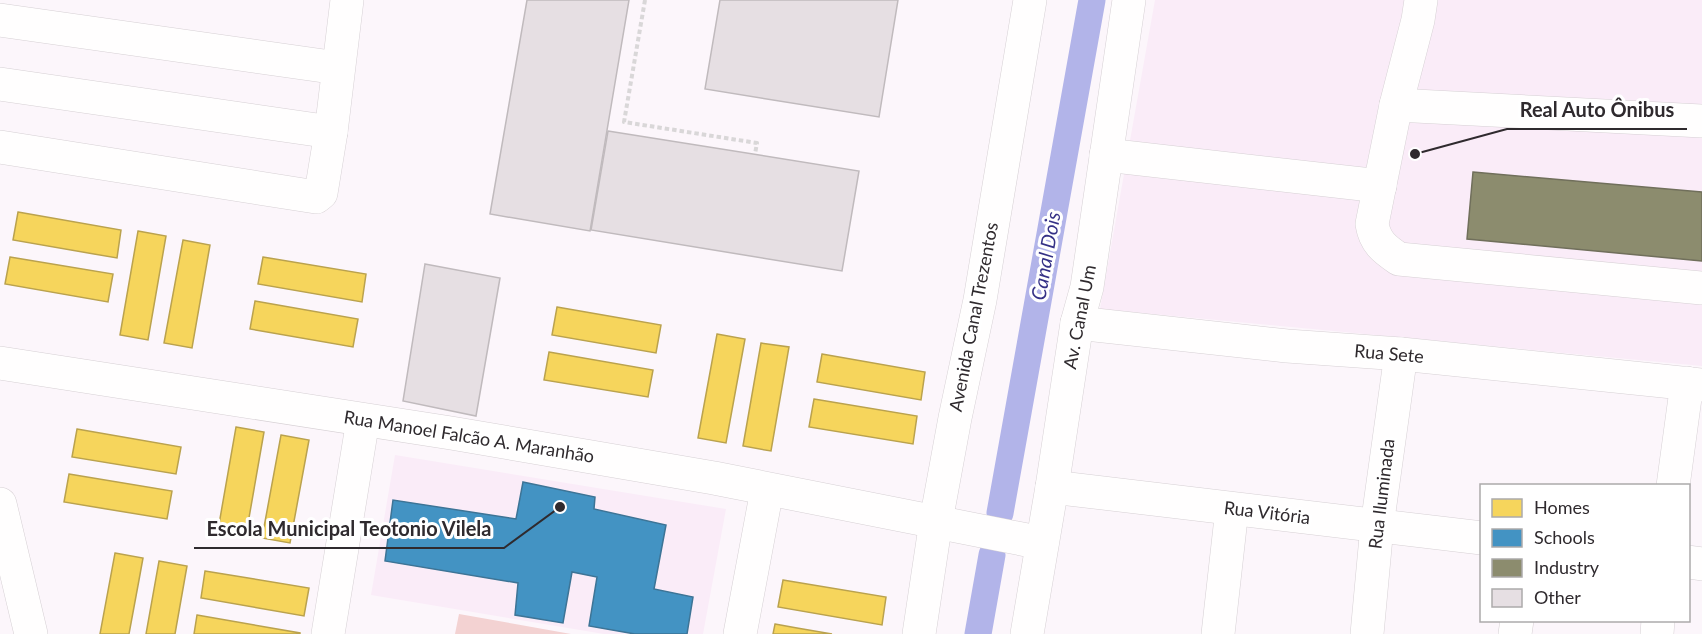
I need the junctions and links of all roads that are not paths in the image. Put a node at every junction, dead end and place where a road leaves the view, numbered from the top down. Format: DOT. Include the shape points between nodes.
graph roads {
  1 [pos="347,0"];
  2 [pos="1030,0"];
  3 [pos="1129,0"];
  4 [pos="1421,0"];
  5 [pos="0,20"];
  6 [pos="338,68"];
  7 [pos="0,84"];
  8 [pos="1396,105"];
  9 [pos="1702,121"];
  10 [pos="331,132"];
  11 [pos="0,147"];
  12 [pos="1106,155"];
  13 [pos="1380,186"];
  14 [pos="1702,288"];
  15 [pos="1077,322"];
  16 [pos="1401,354"];
  17 [pos="0,363"];
  18 [pos="1695,384"];
  19 [pos="363,420"];
  20 [pos="1673,484"];
  21 [pos="1052,488"];
  22 [pos="767,490"];
  23 [pos="0,504"];
  24 [pos="1232,509"];
  25 [pos="936,521"];
  26 [pos="1377,526"];
  27 [pos="1480,538"];
  28 [pos="1042,543"];
  29 [pos="31,634"];
  30 [pos="328,634"];
  31 [pos="740,634"];
  32 [pos="919,634"];
  33 [pos="1027,634"];
  34 [pos="1218,634"];
  35 [pos="1367,634"];
  1 -- 6 [label="street"];
  2 -- 25 [label="street, Avenida Canal Trezentos" via="980,300"];
  3 -- 12 [label="street, Av. Canal Um"];
  4 -- 8 [label="street"];
  5 -- 6 [label="street"];
  6 -- 10 [label="street"];
  7 -- 10 [label="street"];
  8 -- 9 [label="street"];
  8 -- 13 [label="street"];
  10 -- 11 [label="street" via="321,193 316,197"];
  12 -- 13 [label="street"];
  12 -- 15 [label="street, Av. Canal Um" via="1087,287"];
  13 -- 14 [label="street" via="1372,224 1374,237 1399,259"];
  15 -- 16 [label="street, Rua Sete" via="1287,346"];
  15 -- 21 [label="street, Av. Canal Um"];
  16 -- 18 [label="street, Rua Sete"];
  16 -- 26 [label="street, Rua Iluminada"];
  17 -- 19 [label="street, Rua Manoel Falcão A. Maranhão"];
  18 -- 20 [label="street"];
  19 -- 22 [label="street, Rua Manoel Falcão A. Maranhão"];
  19 -- 30 [label="street"];
  21 -- 24 [label="street, Rua Vitória"];
  21 -- 28 [label="street, Av. Canal Um"];
  22 -- 25 [label="street, Rua Manoel Falcão A. Maranhão"];
  22 -- 31 [label="street"];
  23 -- 29 [label="street"];
  24 -- 26 [label="street, Rua Vitória"];
  24 -- 34 [label="street"];
  25 -- 28 [label="street, Rua Manoel Falcão A. Maranhão"];
  25 -- 32 [label="street, Avenida Canal Trezentos"];
  26 -- 27 [label="street, Rua Vitória"];
  26 -- 35 [label="street, Rua Iluminada"];
  28 -- 33 [label="street, Av. Canal Um"];
}
